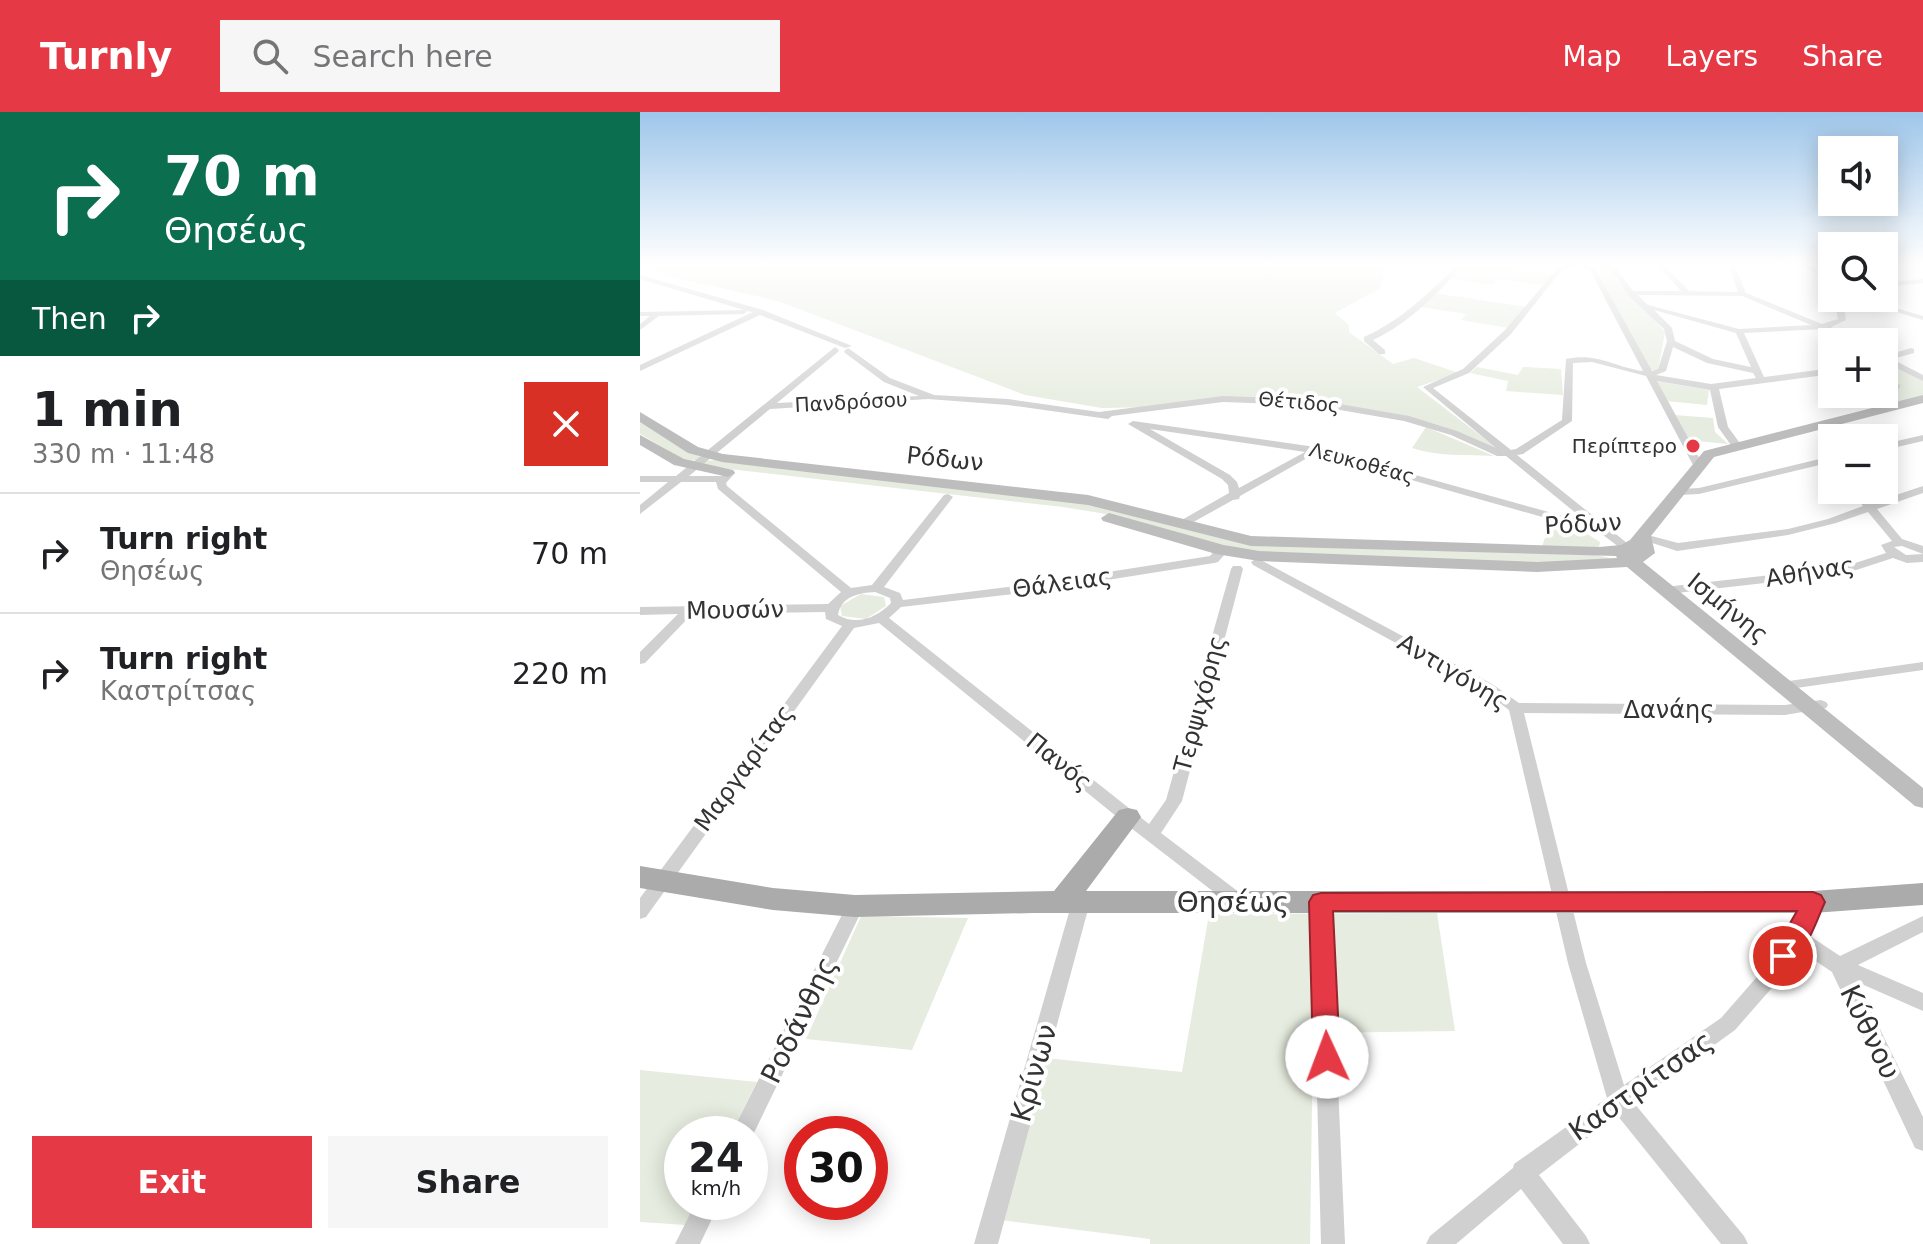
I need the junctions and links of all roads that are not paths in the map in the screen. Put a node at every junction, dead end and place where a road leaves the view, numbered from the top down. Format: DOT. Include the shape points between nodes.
graph roads {
  1 [pos="752,316"];
  2 [pos="768,316"];
  3 [pos="1407,316"];
  4 [pos="1521,316"];
  5 [pos="1618,316"];
  6 [pos="1656,316"];
  7 [pos="1683,316"];
  8 [pos="1794,316"];
  9 [pos="1842,316"];
  10 [pos="1820,327"];
  11 [pos="1739,331"];
  12 [pos="1670,342"];
  13 [pos="841,350"];
  14 [pos="1898,351"];
  15 [pos="1911,351"];
  16 [pos="1923,351"];
  17 [pos="1382,352"];
  18 [pos="640,368"];
  19 [pos="1757,371"];
  20 [pos="1818,373"];
  21 [pos="1649,375"];
  22 [pos="1923,378"];
  23 [pos="1762,382"];
  24 [pos="1714,387"];
  25 [pos="933,398"];
  26 [pos="1923,399"];
  27 [pos="1898,405"];
  28 [pos="769,406"];
  29 [pos="1885,408"];
  30 [pos="1102,414"];
  31 [pos="640,416"];
  32 [pos="1133,424"];
  33 [pos="1923,438"];
  34 [pos="640,439"];
  35 [pos="1898,444"];
  36 [pos="1737,446"];
  37 [pos="1315,450"];
  38 [pos="1501,453"];
  39 [pos="699,461"];
  40 [pos="1818,464"];
  41 [pos="1698,465"];
  42 [pos="726,476"];
  43 [pos="640,479"];
  44 [pos="679,479"];
  45 [pos="1923,489"];
  46 [pos="1680,492"];
  47 [pos="948,497"];
  48 [pos="1235,497"];
  49 [pos="1868,504"];
  50 [pos="1871,507"];
  51 [pos="640,511"];
  52 [pos="1184,523"];
  53 [pos="1585,526"];
  54 [pos="1896,548"];
  55 [pos="1632,552"];
  56 [pos="1920,552"];
  57 [pos="1218,555"];
  58 [pos="1258,559"];
  59 [pos="1237,569"];
  60 [pos="1923,571"];
  61 [pos="876,588"];
  62 [pos="1677,589"];
  63 [pos="849,593"];
  64 [pos="897,604"];
  65 [pos="831,608"];
  66 [pos="640,611"];
  67 [pos="687,612"];
  68 [pos="881,618"];
  69 [pos="850,624"];
  70 [pos="640,660"];
  71 [pos="1923,666"];
  72 [pos="1789,685"];
  73 [pos="1816,706"];
  74 [pos="1516,708"];
  75 [pos="1923,787"];
  76 [pos="1923,800"];
  77 [pos="1128,817"];
  78 [pos="1151,834"];
  79 [pos="651,879"];
  80 [pos="1923,894"];
  81 [pos="1071,902"];
  82 [pos="1240,902"];
  83 [pos="1321,902"];
  84 [pos="1813,902"];
  85 [pos="1562,904"];
  86 [pos="855,906"];
  87 [pos="640,912"];
  88 [pos="1923,923"];
  89 [pos="1796,937"];
  90 [pos="1839,966"];
  91 [pos="1923,1002"];
  92 [pos="1618,1100"];
  93 [pos="751,1116"];
  94 [pos="1923,1140"];
  95 [pos="1522,1172"];
  96 [pos="699,1220"];
  97 [pos="687,1244"];
  98 [pos="986,1244"];
  99 [pos="1333,1244"];
  100 [pos="1438,1244"];
  101 [pos="1578,1244"];
  102 [pos="1736,1244"];
  1 -- 18 [label="street"];
  2 -- 13 [label="street, Θέτιδος"];
  3 -- 17 [label="street" via="1382,335 1367,339"];
  4 -- 38 [label="street" via="1466,371 1427,386"];
  5 -- 21 [label="street"];
  6 -- 12 [label="street" via="1666,326"];
  7 -- 11 [label="street"];
  8 -- 10 [label="street"];
  9 -- 10 [label="street"];
  10 -- 11 [label="street"];
  11 -- 19 [label="street"];
  12 -- 19 [label="street" via="1714,362"];
  12 -- 21 [label="street" via="1662,371"];
  13 -- 25 [label="street, Θέτιδος" via="887,380"];
  13 -- 28 [label="street" via="825,356"];
  14 -- 15 [label="street"];
  15 -- 16 [label="street"];
  15 -- 22 [label="street" via="1884,359"];
  19 -- 23 [label="street"];
  20 -- 23 [label="street"];
  21 -- 24 [label="street"];
  21 -- 38 [label="street" via="1587,358 1569,361 1567,421 1527,448"];
  21 -- 41 [label="street"];
  23 -- 24 [label="street"];
  24 -- 36 [label="street" via="1723,427"];
  25 -- 28 [label="street, Πανδρόσου"];
  25 -- 30 [label="street, Θέτιδος"];
  26 -- 27 [label="street"];
  28 -- 39 [label="street"];
  29 -- 36 [label="street"];
  30 -- 32 [label="street, Θέτιδος"];
  30 -- 38 [label="street, Θέτιδος" via="1223,399 1311,402 1406,418"];
  31 -- 39 [label="street, Ρόδων"];
  32 -- 37 [label="street, Λευκοθέας"];
  32 -- 48 [label="street, Θέτιδος" via="1226,477"];
  33 -- 35 [label="street"];
  34 -- 39 [label="street, Ρόδων" via="661,453"];
  36 -- 41 [label="street" via="1709,454"];
  37 -- 48 [label="street"];
  37 -- 53 [label="street, Λευκοθέας"];
  38 -- 53 [label="street, Ισμήνης"];
  38 -- 55 [label="street, Ισμήνης"];
  39 -- 42 [label="street, Ρόδων"];
  39 -- 44 [label="street"];
  39 -- 52 [label="street, Ρόδων" via="1088,500"];
  40 -- 46 [label="street"];
  41 -- 46 [label="street"];
  42 -- 44 [label="street"];
  42 -- 47 [label="street, Ρόδων"];
  42 -- 63 [label="street" via="722,487"];
  43 -- 44 [label="street"];
  44 -- 51 [label="street"];
  45 -- 50 [label="street"];
  46 -- 55 [label="street"];
  47 -- 57 [label="street, Ρόδων" via="1089,514"];
  47 -- 61 [label="street"];
  48 -- 52 [label="street"];
  49 -- 50 [label="street"];
  50 -- 54 [label="street"];
  50 -- 55 [label="street" via="1806,528"];
  52 -- 55 [label="street, Ρόδων" via="1251,541"];
  53 -- 55 [label="street, Ισμήνης"];
  54 -- 56 [label="street"];
  54 -- 62 [label="street, Αθήνας" via="1844,570"];
  55 -- 58 [label="street, Ρόδων" via="1577,566"];
  55 -- 62 [label="street, Ισμήνης"];
  55 -- 72 [label="street, Ισμήνης"];
  56 -- 60 [label="street"];
  57 -- 58 [label="street, Ρόδων"];
  57 -- 59 [label="street" via="1226,567"];
  57 -- 64 [label="street, Θάλειας" via="1032,588"];
  58 -- 59 [label="street"];
  58 -- 74 [label="street, Αντιγόνης"];
  59 -- 78 [label="street, Τερψιχόρης" via="1174,801"];
  61 -- 63 [label="street"];
  61 -- 64 [label="street" via="896,596"];
  62 -- 72 [label="street, Ισμήνης"];
  63 -- 65 [label="street"];
  64 -- 68 [label="street"];
  65 -- 67 [label="street, Μουσών"];
  65 -- 69 [label="street" via="838,622"];
  66 -- 67 [label="street, Μουσών"];
  67 -- 70 [label="street"];
  68 -- 69 [label="street"];
  68 -- 77 [label="street, Πανός"];
  69 -- 79 [label="street, Μαργαρίτας"];
  71 -- 72 [label="street"];
  72 -- 73 [label="street, Ισμήνης"];
  73 -- 74 [label="street, Δανάης"];
  73 -- 75 [label="street, Ισμήνης"];
  73 -- 76 [label="street, Ισμήνης"];
  74 -- 85 [label="street, Αντιγόνης"];
  77 -- 78 [label="street, Πανός"];
  77 -- 81 [label="main road"];
  78 -- 82 [label="street, Πανός"];
  79 -- 86 [label="main road, Θησέως"];
  79 -- 87 [label="street, Μαργαρίτας"];
  80 -- 84 [label="main road, Θησέως"];
  81 -- 82 [label="main road, Θησέως"];
  81 -- 86 [label="main road, Θησέως"];
  81 -- 98 [label="street, Κρίνων"];
  82 -- 83 [label="main road, Θησέως"];
  83 -- 85 [label="main road, Θησέως"];
  83 -- 99 [label="street"];
  84 -- 85 [label="main road, Θησέως"];
  84 -- 89 [label="street, Καστρίτσας"];
  85 -- 92 [label="street, Αντιγόνης"];
  86 -- 93 [label="street, Ροδάνθης"];
  88 -- 90 [label="street, Κύθνου"];
  89 -- 90 [label="street"];
  89 -- 92 [label="street, Καστρίτσας" via="1728,1024"];
  90 -- 91 [label="street"];
  90 -- 94 [label="street, Κύθνου"];
  92 -- 95 [label="street, Καστρίτσας"];
  92 -- 102 [label="street"];
  95 -- 100 [label="street, Καστρίτσας"];
  95 -- 101 [label="street"];
  96 -- 97 [label="street"];
}
